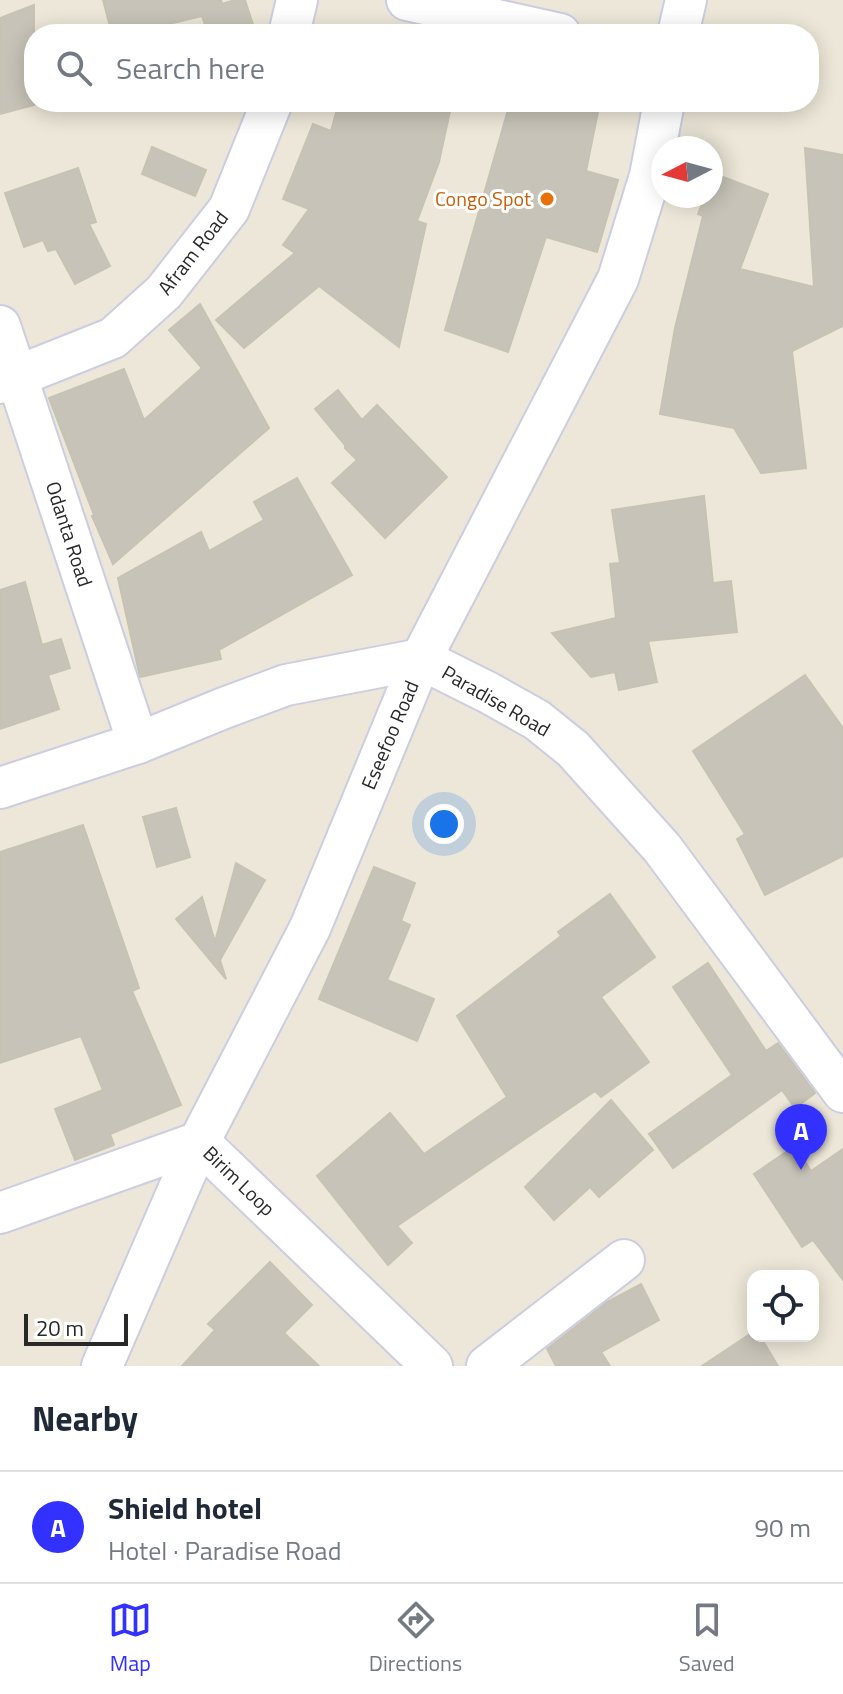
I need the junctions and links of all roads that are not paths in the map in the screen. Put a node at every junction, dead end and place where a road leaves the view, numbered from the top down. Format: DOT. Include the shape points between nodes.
graph roads {
  1 [pos="297,0"];
  2 [pos="407,0"];
  3 [pos="686,0"];
  4 [pos="291,24"];
  5 [pos="515,24"];
  6 [pos="680,24"];
  7 [pos="268,112"];
  8 [pos="662,112"];
  9 [pos="0,326"];
  10 [pos="8,380"];
  11 [pos="421,659"];
  12 [pos="138,743"];
  13 [pos="0,788"];
  14 [pos="828,1042"];
  15 [pos="843,1092"];
  16 [pos="199,1142"];
  17 [pos="0,1213"];
  18 [pos="624,1260"];
  19 [pos="102,1366"];
  20 [pos="432,1366"];
  21 [pos="487,1366"];
  1 -- 4 [label="street"];
  2 -- 5 [label="street"];
  3 -- 6 [label="street"];
  7 -- 10 [label="street, Afram Road" via="229,209 164,292 113,338"];
  8 -- 11 [label="street, Eseefoo Road" via="650,176 618,279"];
  9 -- 10 [label="street, Odanta Road"];
  10 -- 12 [label="street, Odanta Road"];
  11 -- 12 [label="street, Paradise Road" via="286,685"];
  11 -- 14 [label="street, Paradise Road" via="537,720 573,749"];
  11 -- 16 [label="street, Eseefoo Road" via="310,928"];
  12 -- 13 [label="street, Paradise Road"];
  14 -- 15 [label="street, Paradise Road"];
  16 -- 17 [label="street, Birim Loop"];
  16 -- 19 [label="street, Eseefoo Road"];
  16 -- 20 [label="street, Birim Loop"];
  18 -- 21 [label="street"];
}
